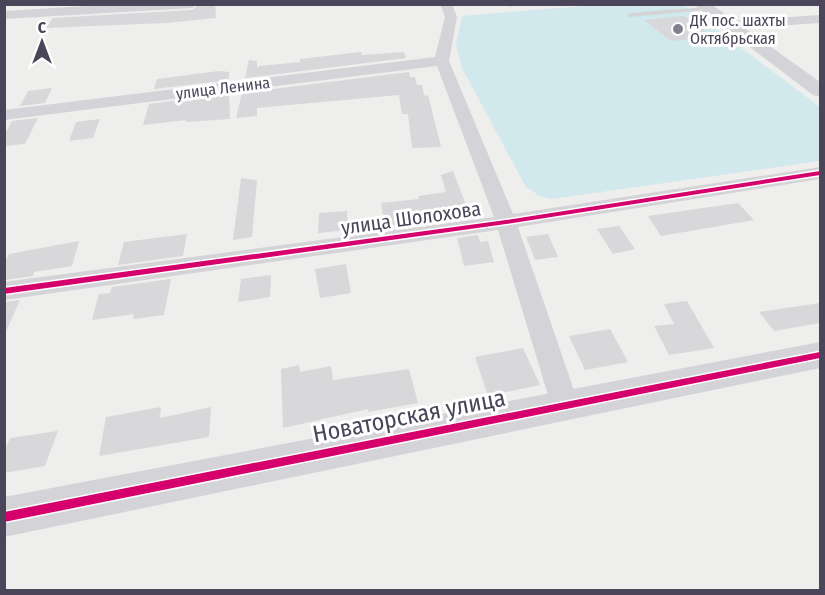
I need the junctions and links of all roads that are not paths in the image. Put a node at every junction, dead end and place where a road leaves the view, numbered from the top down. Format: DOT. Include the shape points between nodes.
graph roads {
  1 [pos="192,4"];
  2 [pos="446,4"];
  3 [pos="703,7"];
  4 [pos="4,15"];
  5 [pos="630,15"];
  6 [pos="820,19"];
  7 [pos="727,25"];
  8 [pos="442,61"];
  9 [pos="820,91"];
  10 [pos="4,115"];
  11 [pos="820,173"];
  12 [pos="506,222"];
  13 [pos="4,291"];
  14 [pos="820,355"];
  15 [pos="565,405"];
  16 [pos="4,517"];
  1 -- 4 [label="street"];
  2 -- 8 [label="street" via="451,17"];
  3 -- 5 [label="lane"];
  3 -- 7 [label="street"];
  6 -- 7 [label="street"];
  7 -- 9 [label="street"];
  8 -- 10 [label="street, улица Ленина"];
  8 -- 12 [label="street"];
  11 -- 12 [label="street, улица Шолохова"];
  12 -- 13 [label="street, улица Шолохова"];
  12 -- 15 [label="street"];
  14 -- 15 [label="street, Новаторская улица"];
  15 -- 16 [label="street, Новаторская улица"];
}
